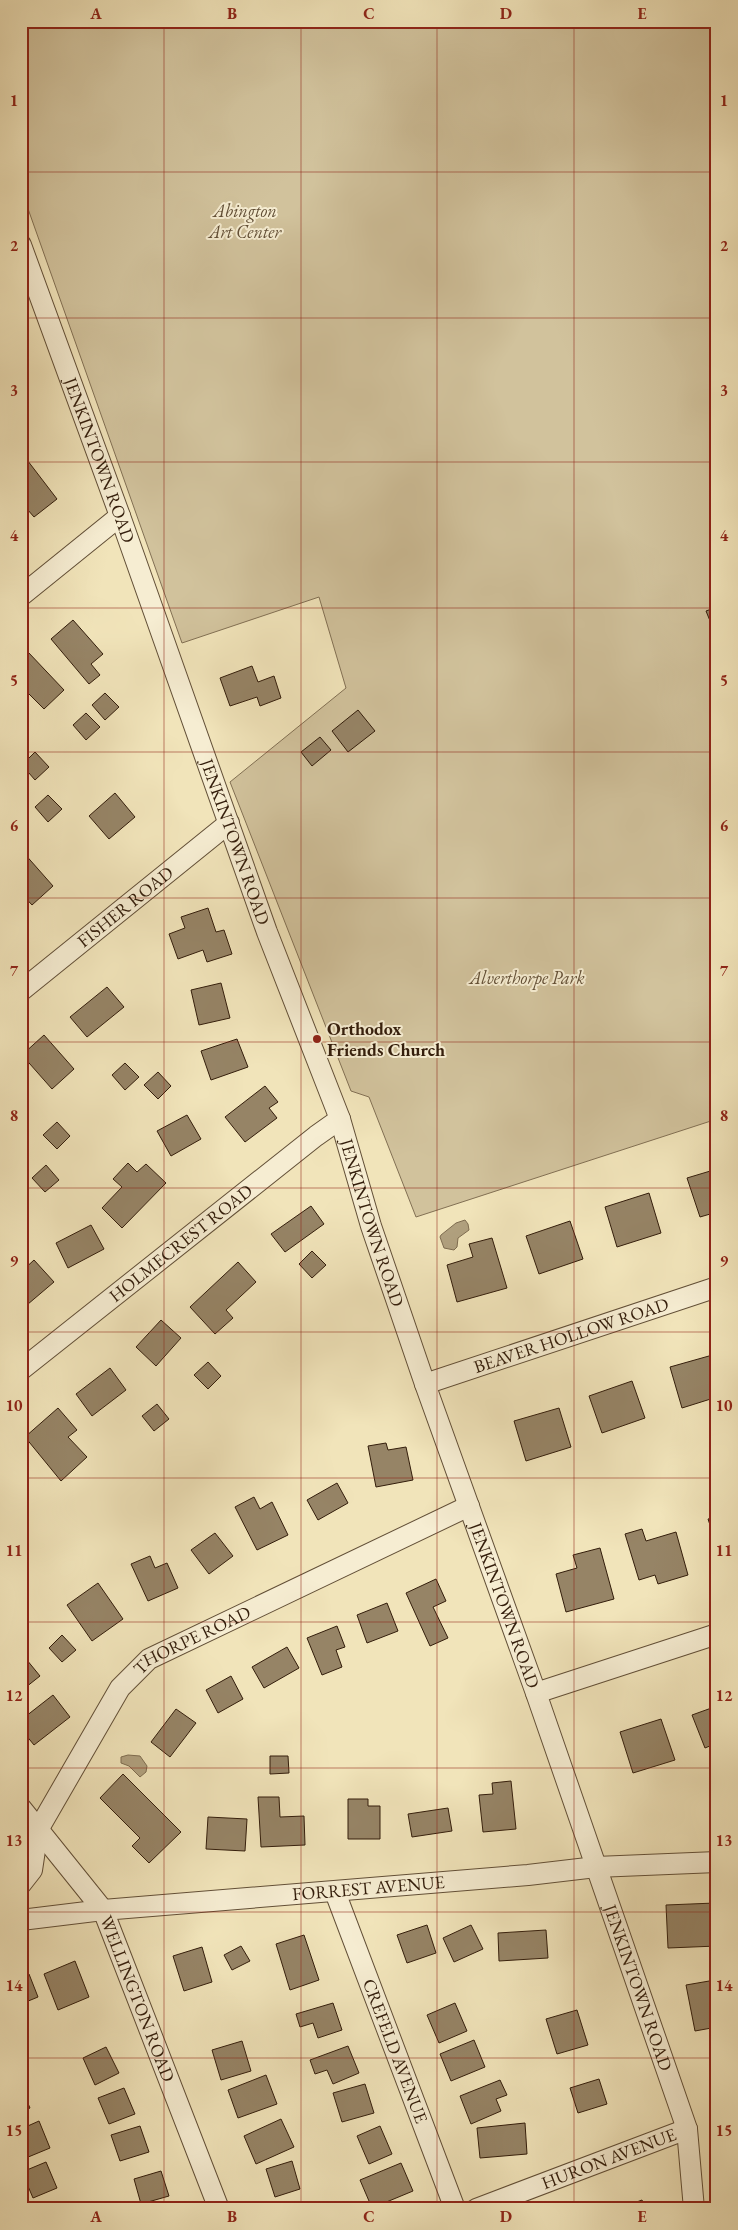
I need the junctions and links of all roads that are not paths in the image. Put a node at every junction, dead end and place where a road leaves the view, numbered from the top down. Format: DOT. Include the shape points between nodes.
graph roads {
  1 [pos="21,245"];
  2 [pos="120,516"];
  3 [pos="21,596"];
  4 [pos="228,823"];
  5 [pos="21,991"];
  6 [pos="340,1119"];
  7 [pos="717,1287"];
  8 [pos="21,1370"];
  9 [pos="425,1384"];
  10 [pos="470,1506"];
  11 [pos="717,1634"];
  12 [pos="536,1692"];
  13 [pos="21,1808"];
  14 [pos="38,1830"];
  15 [pos="717,1862"];
  16 [pos="596,1867"];
  17 [pos="21,1884"];
  18 [pos="335,1892"];
  19 [pos="103,1910"];
  20 [pos="21,1920"];
  21 [pos="686,2129"];
  22 [pos="219,2209"];
  23 [pos="455,2209"];
  24 [pos="476,2209"];
  25 [pos="694,2209"];
  1 -- 2 [label="street, JENKINTOWN ROAD"];
  2 -- 3 [label="street"];
  2 -- 4 [label="street, JENKINTOWN ROAD"];
  4 -- 5 [label="street, FISHER ROAD"];
  4 -- 6 [label="street, JENKINTOWN ROAD"];
  6 -- 8 [label="street, HOLMECREST ROAD"];
  6 -- 9 [label="street, JENKINTOWN ROAD" via="371,1226"];
  7 -- 9 [label="street, BEAVER HOLLOW ROAD"];
  9 -- 10 [label="street, JENKINTOWN ROAD"];
  10 -- 12 [label="street, JENKINTOWN ROAD"];
  10 -- 14 [label="street, THORPE ROAD" via="149,1659 120,1688"];
  11 -- 12 [label="street"];
  12 -- 16 [label="street, JENKINTOWN ROAD"];
  13 -- 14 [label="street, WELLINGTON ROAD"];
  14 -- 17 [label="street, THORPE ROAD" via="32,1870"];
  14 -- 19 [label="street, WELLINGTON ROAD"];
  15 -- 16 [label="street, FORREST AVENUE"];
  16 -- 18 [label="street, FORREST AVENUE"];
  16 -- 21 [label="street, JENKINTOWN ROAD"];
  18 -- 19 [label="street, FORREST AVENUE"];
  18 -- 23 [label="street, CREFELD AVENUE"];
  19 -- 20 [label="street, FORREST AVENUE"];
  19 -- 22 [label="street, WELLINGTON ROAD"];
  21 -- 24 [label="street, HURON AVENUE"];
  21 -- 25 [label="street, JENKINTOWN ROAD"];
}
